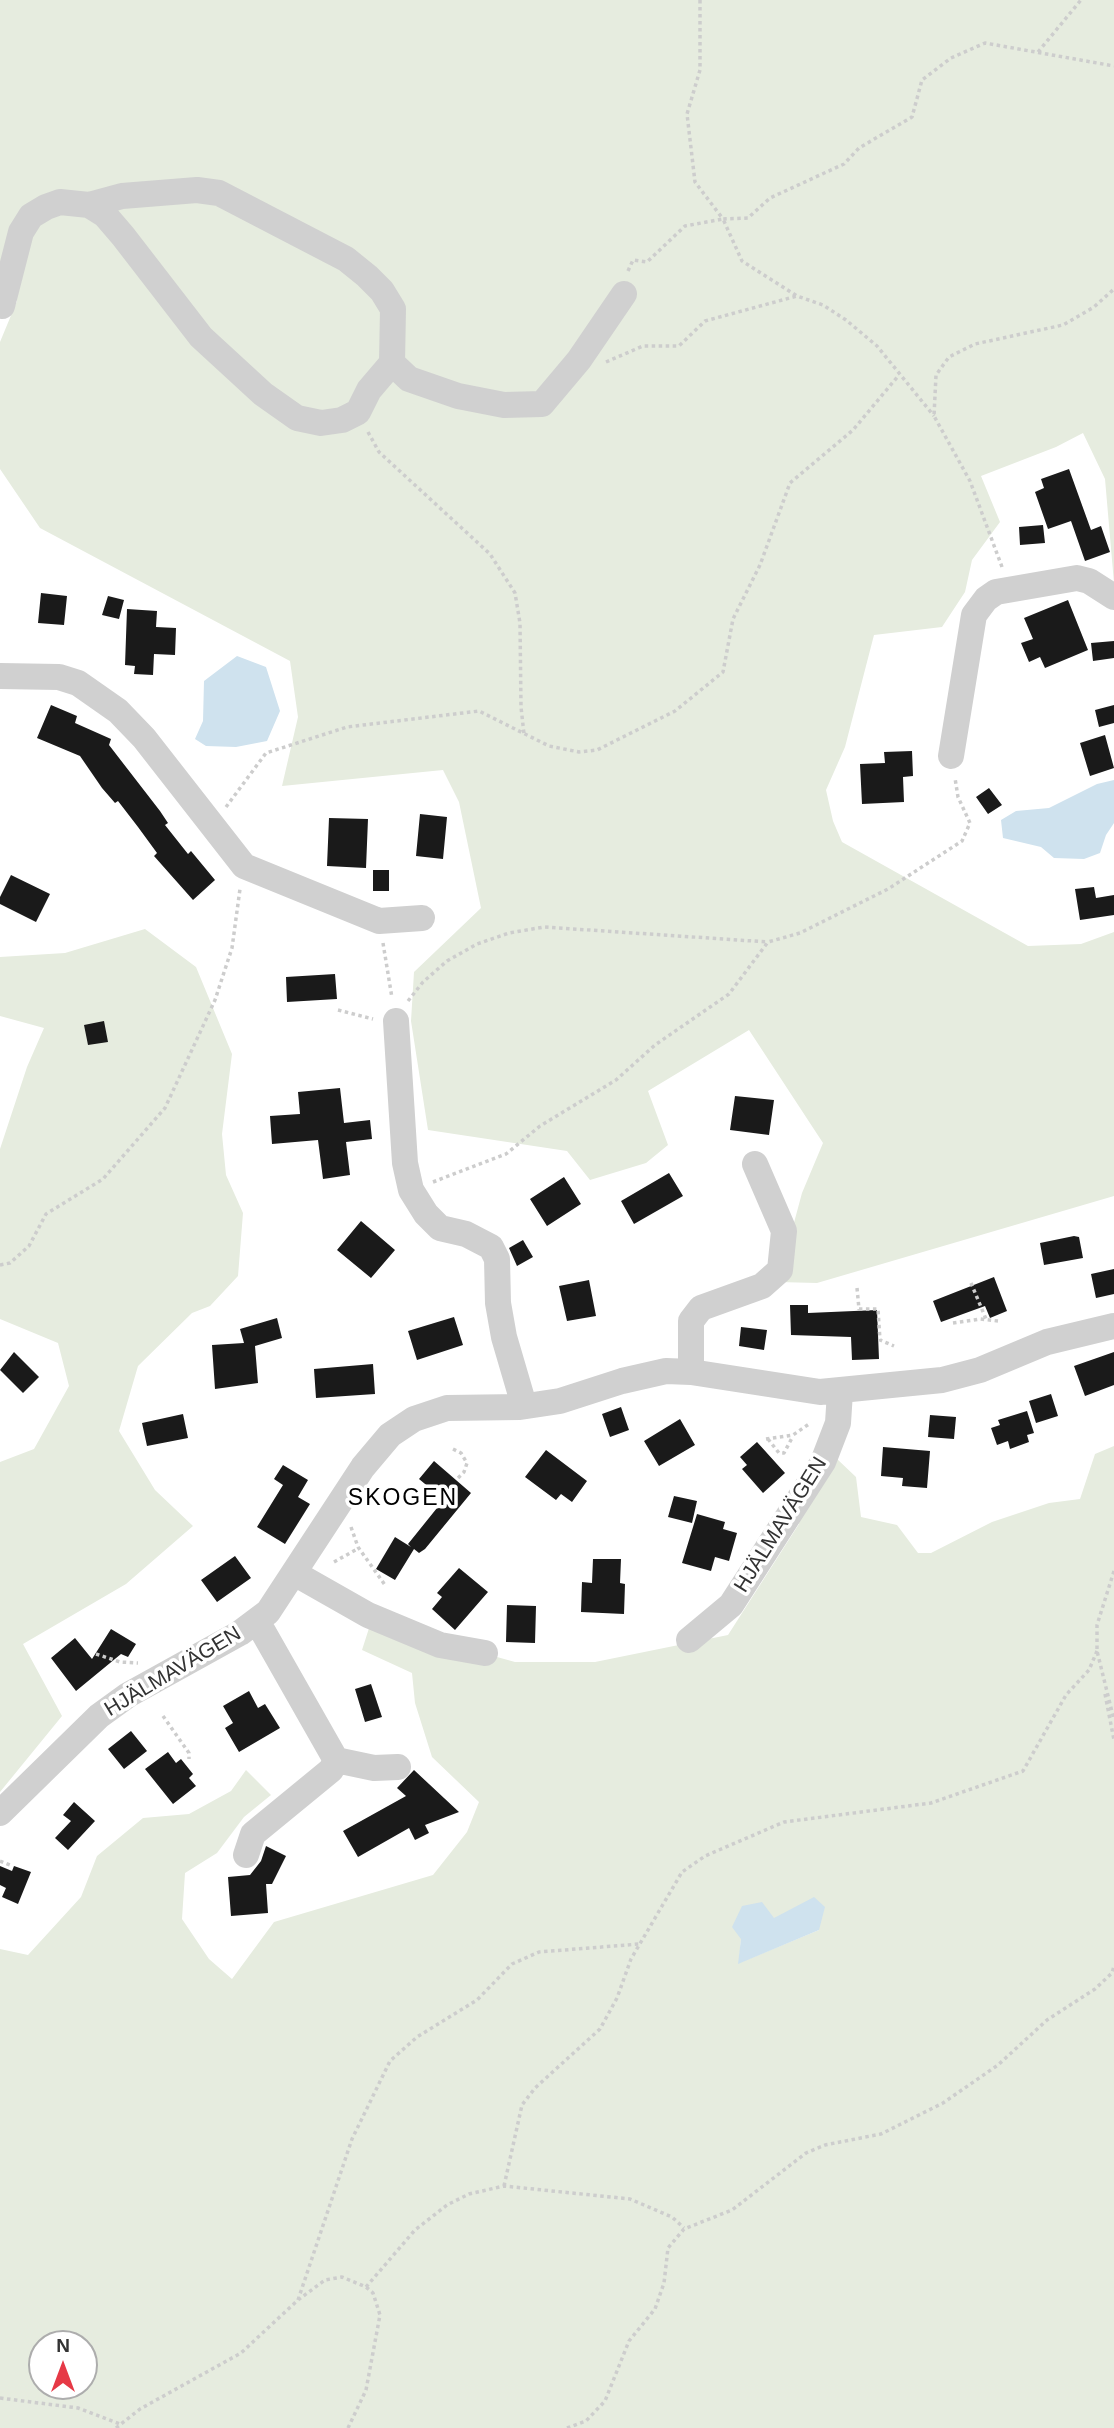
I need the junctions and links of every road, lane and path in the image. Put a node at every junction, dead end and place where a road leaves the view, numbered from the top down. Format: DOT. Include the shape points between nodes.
graph roads {
  1 [pos="700,0"];
  2 [pos="1081,0"];
  3 [pos="1038,52"];
  4 [pos="1114,66"];
  5 [pos="89,205"];
  6 [pos="723,219"];
  7 [pos="1114,289"];
  8 [pos="624,294"];
  9 [pos="797,296"];
  10 [pos="1,308"];
  11 [pos="579,360"];
  12 [pos="392,363"];
  13 [pos="899,375"];
  14 [pos="358,412"];
  15 [pos="934,416"];
  16 [pos="1011,590"];
  17 [pos="1114,597"];
  18 [pos="0,676"];
  19 [pos="524,734"];
  20 [pos="951,756"];
  21 [pos="210,823"];
  22 [pos="244,866"];
  23 [pos="422,918"];
  24 [pos="379,921"];
  25 [pos="768,942"];
  26 [pos="338,1010"];
  27 [pos="396,1021"];
  28 [pos="755,1164"];
  29 [pos="411,1190"];
  30 [pos="0,1265"];
  31 [pos="971,1283"];
  32 [pos="858,1288"];
  33 [pos="986,1319"];
  34 [pos="998,1321"];
  35 [pos="953,1323"];
  36 [pos="1114,1326"];
  37 [pos="894,1346"];
  38 [pos="691,1372"];
  39 [pos="840,1392"];
  40 [pos="520,1407"];
  41 [pos="809,1424"];
  42 [pos="793,1436"];
  43 [pos="453,1449"];
  44 [pos="456,1480"];
  45 [pos="346,1491"];
  46 [pos="359,1548"];
  47 [pos="334,1562"];
  48 [pos="1114,1571"];
  49 [pos="294,1573"];
  50 [pos="385,1585"];
  51 [pos="257,1621"];
  52 [pos="689,1640"];
  53 [pos="1097,1651"];
  54 [pos="485,1653"];
  55 [pos="96,1654"];
  56 [pos="149,1663"];
  57 [pos="163,1716"];
  58 [pos="1114,1720"];
  59 [pos="1114,1740"];
  60 [pos="189,1759"];
  61 [pos="336,1760"];
  62 [pos="398,1767"];
  63 [pos="0,1813"];
  64 [pos="246,1855"];
  65 [pos="0,1861"];
  66 [pos="10,1865"];
  67 [pos="639,1944"];
  68 [pos="1114,1966"];
  69 [pos="504,2186"];
  70 [pos="684,2229"];
  71 [pos="366,2287"];
  72 [pos="298,2300"];
  73 [pos="0,2398"];
  74 [pos="121,2424"];
  75 [pos="116,2428"];
  76 [pos="348,2428"];
  77 [pos="567,2428"];
  1 -- 6 [label="path" via="700,70 687,114 695,182"];
  2 -- 3 [label="path"];
  3 -- 4 [label="path"];
  3 -- 6 [label="path" via="985,43 951,58 922,80 912,117 859,148 844,164 770,198 748,218"];
  5 -- 10 [label="street" via="60,202 31,216 21,232"];
  5 -- 12 [label="street" via="155,192 219,194 346,259 382,291 393,309"];
  5 -- 14 [label="street" via="123,236 201,337 263,394 297,418 321,423"];
  6 -- 8 [label="path" via="685,226 647,262 633,260 621,289"];
  6 -- 9 [label="path" via="742,261"];
  7 -- 15 [label="path" via="1063,325 975,344 949,357 936,375"];
  8 -- 11 [label="street"];
  9 -- 11 [label="path" via="705,321 679,346 643,346 609,362"];
  9 -- 13 [label="path" via="846,320 877,346"];
  11 -- 12 [label="street" via="555,392 533,406 504,405 432,390 408,379"];
  12 -- 14 [label="street"];
  13 -- 15 [label="path"];
  13 -- 19 [label="path" via="853,430 790,482 760,565 733,619 723,672 676,711 597,750 549,746"];
  14 -- 19 [label="path" via="379,452 490,554 515,593"];
  15 -- 16 [label="path" via="970,481"];
  16 -- 17 [label="street" via="1077,578"];
  16 -- 20 [label="street" via="996,592 974,615"];
  18 -- 21 [label="street" via="59,677 78,683 118,711 144,738"];
  19 -- 21 [label="path" via="479,711 347,727 267,753 236,797"];
  20 -- 25 [label="path" via="958,797 970,823 962,841 876,896 800,933"];
  21 -- 22 [label="street"];
  22 -- 24 [label="street"];
  22 -- 30 [label="path" via="232,948 215,1000 165,1108 103,1179 46,1214 29,1246 10,1263"];
  23 -- 24 [label="street"];
  24 -- 27 [label="path"];
  25 -- 27 [label="path" via="544,927 509,933 447,961 423,982"];
  25 -- 29 [label="path" via="729,994 655,1045 616,1080 540,1126 506,1154"];
  26 -- 27 [label="path"];
  27 -- 29 [label="street" via="405,1163"];
  28 -- 38 [label="street" via="784,1231 780,1270 762,1286 701,1308 691,1321"];
  29 -- 40 [label="street" via="440,1228 481,1239 491,1247 497,1259 500,1314 521,1395"];
  31 -- 33 [label="path"];
  32 -- 37 [label="path" via="859,1309 878,1309 880,1340"];
  33 -- 34 [label="path"];
  33 -- 35 [label="path"];
  36 -- 39 [label="street, HJÄLMAVÄGEN" via="1047,1342 980,1370 942,1380"];
  38 -- 39 [label="street, HJÄLMAVÄGEN" via="782,1388"];
  38 -- 40 [label="street, HJÄLMAVÄGEN" via="666,1371 560,1401"];
  39 -- 52 [label="street, HJÄLMAVÄGEN" via="838,1423 822,1462 732,1605"];
  40 -- 45 [label="street, HJÄLMAVÄGEN" via="447,1408 414,1419 390,1435"];
  41 -- 42 [label="path"];
  42 -- 42 [label="path" via="767,1439 783,1453"];
  43 -- 44 [label="path" via="467,1463"];
  45 -- 46 [label="path"];
  45 -- 49 [label="street, HJÄLMAVÄGEN"];
  46 -- 47 [label="path"];
  46 -- 50 [label="path"];
  48 -- 53 [label="path" via="1097,1625"];
  49 -- 51 [label="street, HJÄLMAVÄGEN"];
  49 -- 54 [label="street" via="368,1615 440,1645"];
  51 -- 61 [label="street, HJÄLMAVÄGEN"];
  51 -- 63 [label="street, HJÄLMAVÄGEN" via="99,1716"];
  53 -- 58 [label="path"];
  53 -- 59 [label="path"];
  53 -- 67 [label="path" via="1023,1770 931,1803 785,1822 705,1856 682,1872"];
  55 -- 56 [label="path" via="120,1662"];
  57 -- 60 [label="path"];
  61 -- 62 [label="street" via="374,1768"];
  61 -- 64 [label="street" via="331,1770 253,1834"];
  65 -- 66 [label="path"];
  67 -- 69 [label="path" via="600,2029 522,2105"];
  67 -- 72 [label="path" via="539,1952 512,1964 477,2000 417,2037 390,2061 352,2139"];
  68 -- 70 [label="path" via="1095,1989 1047,2020 998,2065 943,2103 881,2134 806,2153 732,2210"];
  69 -- 70 [label="path" via="630,2199 672,2217"];
  69 -- 71 [label="path" via="469,2194 447,2206 415,2230"];
  70 -- 77 [label="path" via="667,2248 664,2283 655,2308 629,2341 605,2401 586,2421"];
  71 -- 72 [label="path" via="342,2277 325,2280"];
  71 -- 76 [label="path" via="373,2293 380,2315 366,2390"];
  72 -- 74 [label="path" via="241,2353"];
  73 -- 74 [label="path" via="78,2408"];
  74 -- 75 [label="path"];
}
